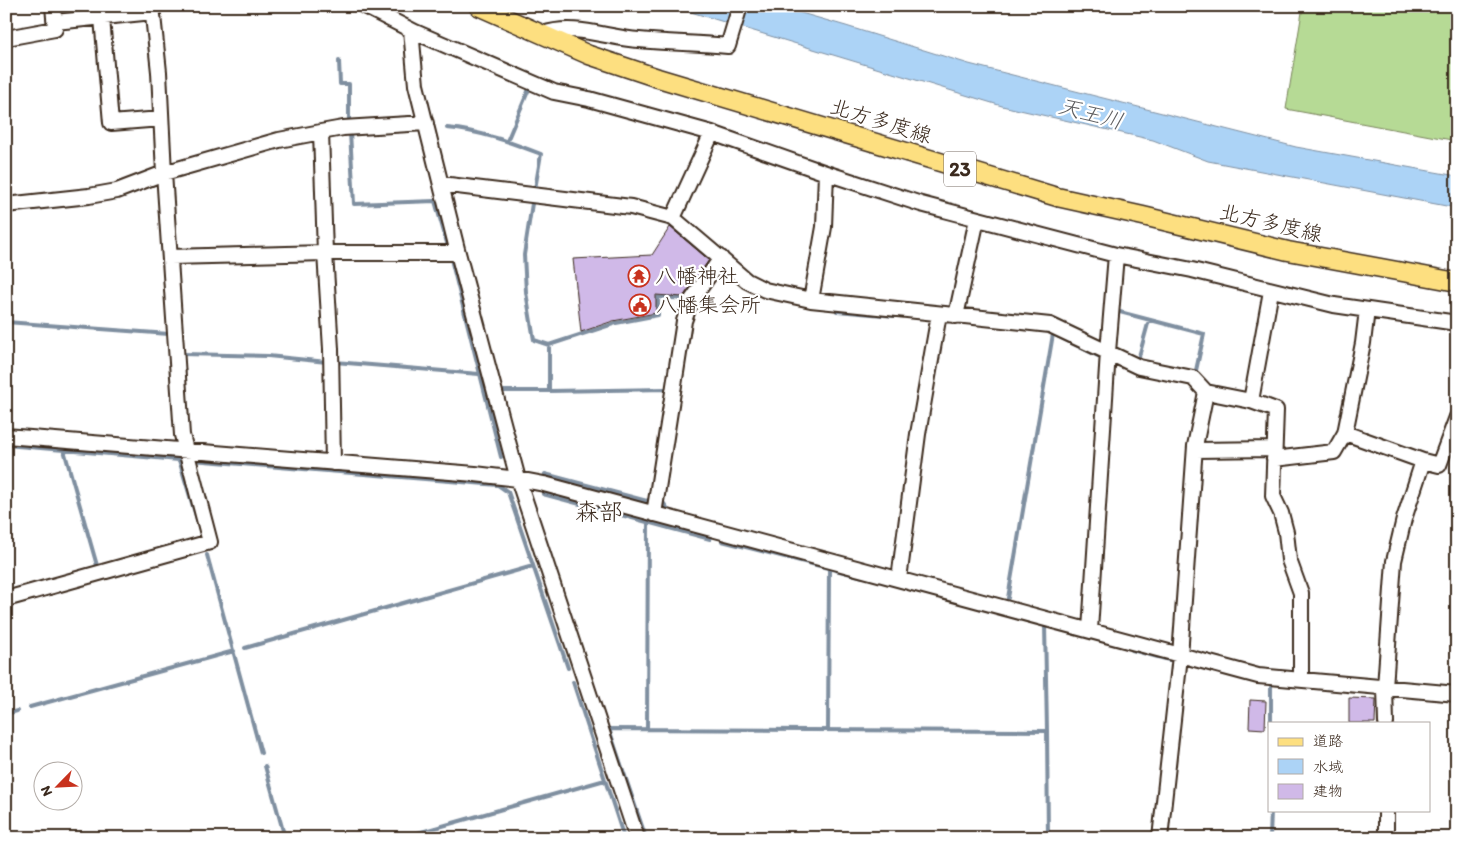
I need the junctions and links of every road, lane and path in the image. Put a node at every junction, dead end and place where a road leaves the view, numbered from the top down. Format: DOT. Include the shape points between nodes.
graph roads {
  1 [pos="53,6"];
  2 [pos="364,6"];
  3 [pos="478,6"];
  4 [pos="740,6"];
  5 [pos="152,9"];
  6 [pos="102,18"];
  7 [pos="55,22"];
  8 [pos="411,30"];
  9 [pos="543,34"];
  10 [pos="6,38"];
  11 [pos="161,119"];
  12 [pos="426,123"];
  13 [pos="321,132"];
  14 [pos="712,133"];
  15 [pos="826,173"];
  16 [pos="164,174"];
  17 [pos="442,184"];
  18 [pos="6,205"];
  19 [pos="673,218"];
  20 [pos="977,219"];
  21 [pos="325,253"];
  22 [pos="458,253"];
  23 [pos="1116,254"];
  24 [pos="170,257"];
  25 [pos="722,258"];
  26 [pos="1457,282"];
  27 [pos="1271,291"];
  28 [pos="810,300"];
  29 [pos="1367,310"];
  30 [pos="939,314"];
  31 [pos="956,316"];
  32 [pos="1457,323"];
  33 [pos="1108,352"];
  34 [pos="1206,392"];
  35 [pos="1251,400"];
  36 [pos="1457,417"];
  37 [pos="1346,433"];
  38 [pos="6,436"];
  39 [pos="185,450"];
  40 [pos="1195,450"];
  41 [pos="1274,454"];
  42 [pos="1423,460"];
  43 [pos="333,463"];
  44 [pos="518,479"];
  45 [pos="654,514"];
  46 [pos="898,579"];
  47 [pos="6,599"];
  48 [pos="1090,630"];
  49 [pos="1180,656"];
  50 [pos="1301,679"];
  51 [pos="1385,687"];
  52 [pos="1457,694"];
  53 [pos="1386,722"];
  54 [pos="1386,812"];
  55 [pos="637,838"];
  56 [pos="1160,838"];
  57 [pos="1386,838"];
  1 -- 7 [label="street"];
  2 -- 8 [label="street"];
  3 -- 9 [label="main road, 北方多度線 / 23"];
  4 -- 9 [label="street" via="728,46 637,40 579,31"];
  5 -- 6 [label="street"];
  5 -- 11 [label="street"];
  6 -- 7 [label="street"];
  6 -- 11 [label="street" via="111,123"];
  7 -- 10 [label="street" via="55,29"];
  8 -- 12 [label="street" via="416,85"];
  8 -- 14 [label="street" via="554,92"];
  9 -- 26 [label="main road, 北方多度線 / 23" via="590,56 658,78 1057,198 1288,251"];
  11 -- 16 [label="street"];
  12 -- 13 [label="street"];
  12 -- 17 [label="street"];
  13 -- 16 [label="street" via="279,140"];
  13 -- 21 [label="street"];
  14 -- 15 [label="street"];
  14 -- 19 [label="street"];
  15 -- 20 [label="street"];
  15 -- 28 [label="street" via="824,228"];
  16 -- 18 [label="street" via="117,191"];
  16 -- 24 [label="street"];
  17 -- 19 [label="street" via="631,207"];
  17 -- 22 [label="street"];
  19 -- 25 [label="street"];
  20 -- 23 [label="street"];
  20 -- 31 [label="street"];
  21 -- 22 [label="street"];
  21 -- 24 [label="street"];
  21 -- 43 [label="street"];
  22 -- 44 [label="street"];
  23 -- 27 [label="street"];
  23 -- 33 [label="street"];
  24 -- 39 [label="street"];
  25 -- 28 [label="street" via="747,281 765,290"];
  25 -- 45 [label="street" via="691,301 684,321"];
  27 -- 29 [label="street"];
  27 -- 35 [label="street"];
  28 -- 30 [label="street"];
  29 -- 32 [label="street"];
  29 -- 37 [label="street"];
  30 -- 31 [label="street"];
  30 -- 46 [label="street"];
  31 -- 33 [label="street" via="1050,325"];
  33 -- 34 [label="street" via="1140,368 1193,378"];
  33 -- 48 [label="street"];
  34 -- 35 [label="street"];
  34 -- 40 [label="street"];
  35 -- 41 [label="street" via="1276,410"];
  36 -- 42 [label="street" via="1439,465"];
  37 -- 41 [label="street" via="1334,452"];
  37 -- 42 [label="street"];
  38 -- 39 [label="street"];
  39 -- 43 [label="street"];
  39 -- 47 [label="street" via="210,542"];
  40 -- 41 [label="street"];
  40 -- 49 [label="street"];
  41 -- 50 [label="street" via="1274,496 1286,532 1289,560 1301,594"];
  42 -- 51 [label="street" via="1394,561"];
  43 -- 44 [label="street"];
  44 -- 45 [label="street"];
  44 -- 55 [label="street"];
  45 -- 46 [label="street"];
  46 -- 48 [label="street"];
  48 -- 49 [label="street"];
  49 -- 50 [label="street" via="1258,676"];
  49 -- 56 [label="street"];
  50 -- 51 [label="street"];
  51 -- 52 [label="street"];
  51 -- 53 [label="street"];
  54 -- 57 [label="street"];
}
